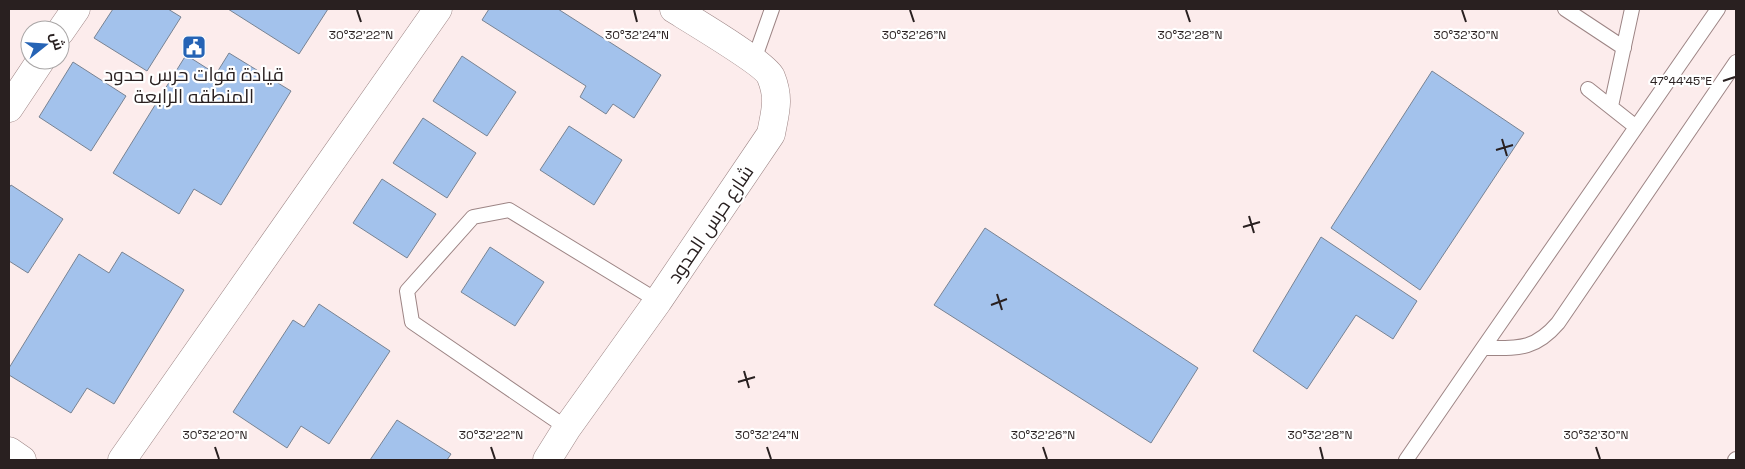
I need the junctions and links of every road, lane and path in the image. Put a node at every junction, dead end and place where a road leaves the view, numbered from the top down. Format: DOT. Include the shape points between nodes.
graph roads {
  1 [pos="76,9"];
  2 [pos="438,9"];
  3 [pos="674,9"];
  4 [pos="772,9"];
  5 [pos="1565,9"];
  6 [pos="1632,9"];
  7 [pos="1718,9"];
  8 [pos="68,20"];
  9 [pos="1624,48"];
  10 [pos="754,60"];
  11 [pos="1736,62"];
  12 [pos="34,70"];
  13 [pos="1588,90"];
  14 [pos="1611,106"];
  15 [pos="9,108"];
  16 [pos="1636,127"];
  17 [pos="658,301"];
  18 [pos="1483,348"];
  19 [pos="567,428"];
  20 [pos="9,451"];
  21 [pos="1413,458"];
  22 [pos="22,460"];
  23 [pos="122,460"];
  24 [pos="547,460"];
  1 -- 8 [label="street"];
  2 -- 23 [label="street"];
  3 -- 10 [label="street, شارع حرس الحدود"];
  4 -- 10 [label="lane"];
  5 -- 9 [label="lane"];
  6 -- 9 [label="lane"];
  7 -- 16 [label="lane"];
  9 -- 14 [label="lane"];
  10 -- 17 [label="street, شارع حرس الحدود" via="771,75 777,103 771,134"];
  11 -- 18 [label="lane" via="1558,323 1548,334 1531,344 1515,348"];
  12 -- 15 [label="street"];
  13 -- 14 [label="lane"];
  14 -- 16 [label="lane"];
  16 -- 18 [label="lane"];
  17 -- 19 [label="street, شارع حرس الحدود"];
  17 -- 19 [label="lane" via="509,210 473,217 407,291 412,322"];
  18 -- 21 [label="lane"];
  19 -- 24 [label="street, شارع حرس الحدود"];
  20 -- 22 [label="street"];
}
